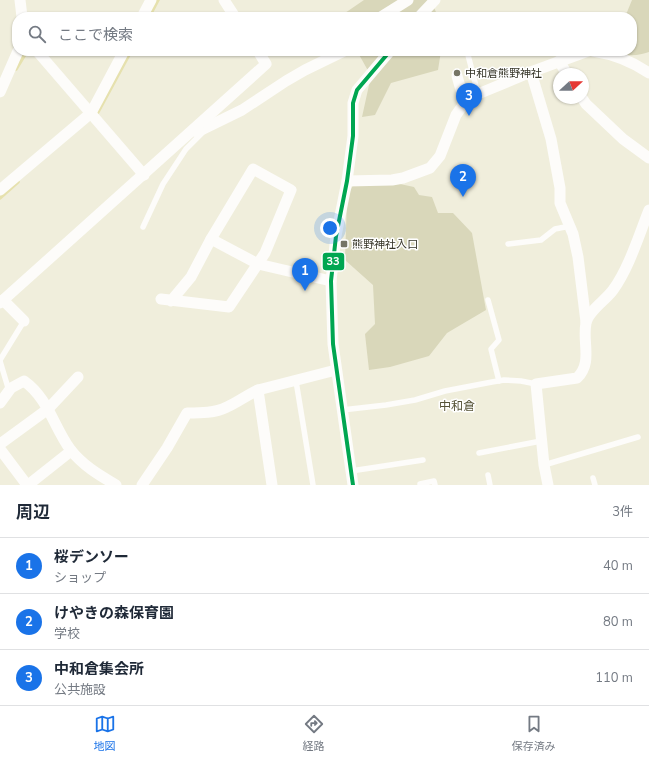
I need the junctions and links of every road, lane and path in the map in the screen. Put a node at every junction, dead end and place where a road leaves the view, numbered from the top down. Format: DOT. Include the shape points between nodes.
graph roads {
  1 [pos="20,0"];
  2 [pos="152,0"];
  3 [pos="224,0"];
  4 [pos="408,0"];
  5 [pos="435,0"];
  6 [pos="21,12"];
  7 [pos="145,12"];
  8 [pos="232,12"];
  9 [pos="388,12"];
  10 [pos="424,12"];
  11 [pos="16,56"];
  12 [pos="41,56"];
  13 [pos="121,56"];
  14 [pos="261,56"];
  15 [pos="319,56"];
  16 [pos="335,56"];
  17 [pos="386,56"];
  18 [pos="468,56"];
  19 [pos="575,56"];
  20 [pos="614,56"];
  21 [pos="559,62"];
  22 [pos="563,68"];
  23 [pos="531,72"];
  24 [pos="649,74"];
  25 [pos="457,76"];
  26 [pos="293,78"];
  27 [pos="0,92"];
  28 [pos="478,94"];
  29 [pos="466,101"];
  30 [pos="586,104"];
  31 [pos="91,114"];
  32 [pos="210,126"];
  33 [pos="186,137"];
  34 [pos="649,158"];
  35 [pos="144,175"];
  36 [pos="347,181"];
  37 [pos="0,190"];
  38 [pos="649,210"];
  39 [pos="570,226"];
  40 [pos="143,227"];
  41 [pos="211,239"];
  42 [pos="508,244"];
  43 [pos="258,264"];
  44 [pos="331,281"];
  45 [pos="2,299"];
  46 [pos="488,300"];
  47 [pos="24,321"];
  48 [pos="586,322"];
  49 [pos="0,361"];
  50 [pos="336,370"];
  51 [pos="78,377"];
  52 [pos="296,381"];
  53 [pos="499,381"];
  54 [pos="536,384"];
  55 [pos="258,390"];
  56 [pos="9,391"];
  57 [pos="0,403"];
  58 [pos="48,409"];
  59 [pos="342,410"];
  60 [pos="638,437"];
  61 [pos="541,441"];
  62 [pos="0,444"];
  63 [pos="0,448"];
  64 [pos="71,451"];
  65 [pos="479,453"];
  66 [pos="423,460"];
  67 [pos="544,466"];
  68 [pos="351,471"];
  69 [pos="488,475"];
  70 [pos="593,478"];
  71 [pos="420,484"];
  72 [pos="27,485"];
  73 [pos="116,485"];
  74 [pos="142,485"];
  75 [pos="272,485"];
  76 [pos="313,485"];
  77 [pos="353,485"];
  78 [pos="435,485"];
  79 [pos="490,485"];
  80 [pos="548,485"];
  81 [pos="595,485"];
  1 -- 6 [label="street"];
  2 -- 7 [label="street"];
  3 -- 8 [label="street"];
  4 -- 9 [label="street"];
  5 -- 10 [label="street"];
  11 -- 27 [label="street"];
  12 -- 31 [label="street"];
  13 -- 31 [label="street"];
  14 -- 33 [label="street" via="266,64"];
  15 -- 26 [label="street"];
  16 -- 26 [label="street"];
  17 -- 36 [label="street" via="357,90 353,103 353,136"];
  18 -- 28 [label="lane"];
  19 -- 21 [label="street"];
  20 -- 24 [label="street"];
  21 -- 22 [label="street"];
  21 -- 23 [label="street"];
  23 -- 28 [label="street"];
  23 -- 39 [label="street" via="551,139 560,188 560,203"];
  25 -- 29 [label="street"];
  26 -- 32 [label="street" via="242,110"];
  28 -- 29 [label="street"];
  29 -- 36 [label="street" via="456,115 440,156 430,168 392,180"];
  30 -- 34 [label="street"];
  31 -- 35 [label="street"];
  31 -- 37 [label="street"];
  32 -- 33 [label="street"];
  32 -- 40 [label="lane" via="182,155 163,184"];
  33 -- 35 [label="street"];
  35 -- 45 [label="street"];
  36 -- 44 [label="street" via="336,236"];
  38 -- 48 [label="street" via="630,259 613,290"];
  39 -- 42 [label="lane" via="555,229 541,240"];
  39 -- 48 [label="street" via="578,257"];
  41 -- 43 [label="street"];
  41 -- 43 [label="street" via="191,277 166,300 229,307"];
  41 -- 43 [label="street" via="253,169 291,190"];
  43 -- 44 [label="street"];
  44 -- 50 [label="street" via="332,344"];
  45 -- 47 [label="street"];
  46 -- 53 [label="lane" via="499,340 491,349"];
  47 -- 49 [label="lane"];
  48 -- 54 [label="street" via="585,365 582,373 577,378"];
  49 -- 56 [label="lane"];
  50 -- 52 [label="street"];
  50 -- 59 [label="street"];
  51 -- 58 [label="street"];
  52 -- 55 [label="street"];
  52 -- 76 [label="lane"];
  53 -- 54 [label="lane"];
  53 -- 59 [label="lane" via="444,391 386,406"];
  54 -- 61 [label="street"];
  55 -- 74 [label="street" via="226,408 210,413 187,413"];
  55 -- 75 [label="street"];
  56 -- 57 [label="street"];
  56 -- 58 [label="street" via="24,381"];
  58 -- 62 [label="street"];
  58 -- 64 [label="street"];
  59 -- 68 [label="street"];
  60 -- 67 [label="lane"];
  61 -- 65 [label="lane"];
  61 -- 67 [label="street"];
  63 -- 72 [label="street"];
  64 -- 72 [label="street"];
  64 -- 73 [label="street" via="90,469"];
  66 -- 68 [label="lane"];
  67 -- 80 [label="street"];
  68 -- 77 [label="street"];
  69 -- 79 [label="lane"];
  70 -- 81 [label="lane"];
  71 -- 78 [label="lane" via="434,481"];
}
